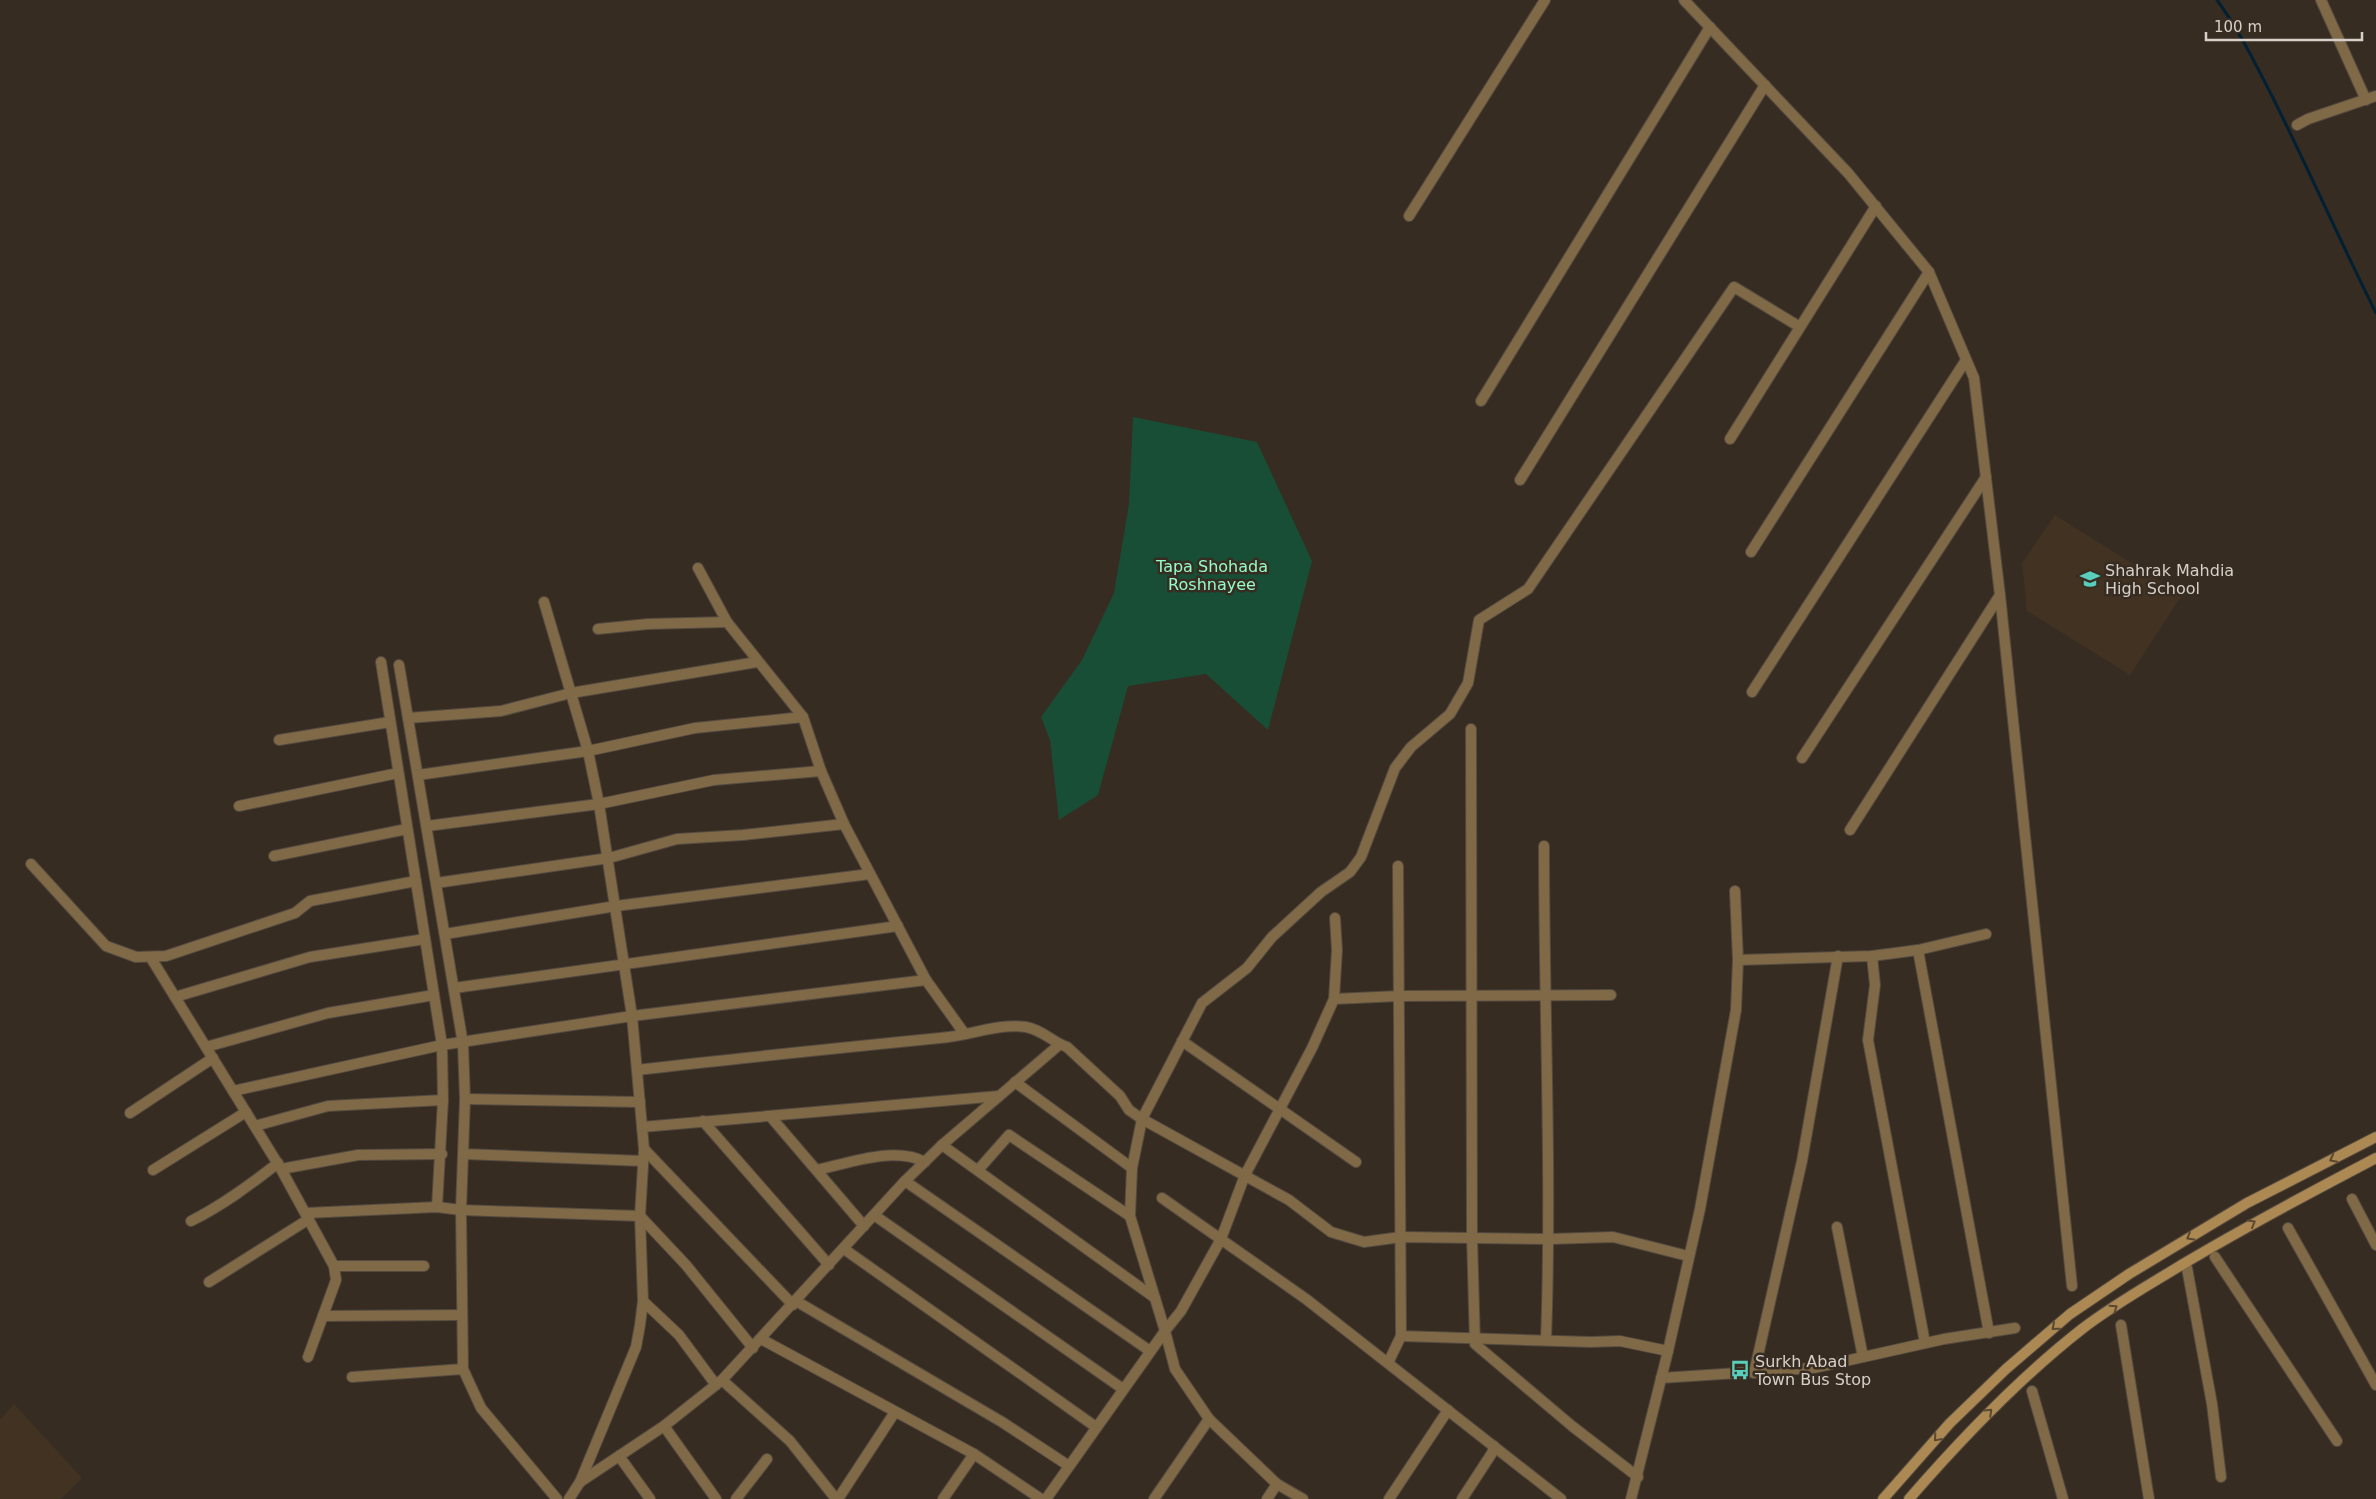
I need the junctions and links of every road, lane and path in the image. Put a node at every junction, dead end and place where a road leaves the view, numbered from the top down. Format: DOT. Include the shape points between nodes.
graph roads {
  1 [pos="1546,0"];
  2 [pos="1684,0"];
  3 [pos="2321,0"];
  4 [pos="1710,27"];
  5 [pos="1765,85"];
  6 [pos="2371,98"];
  7 [pos="2297,125"];
  8 [pos="1876,206"];
  9 [pos="1409,216"];
  10 [pos="1930,272"];
  11 [pos="1800,327"];
  12 [pos="1966,360"];
  13 [pos="1481,400"];
  14 [pos="1730,439"];
  15 [pos="1986,477"];
  16 [pos="1520,480"];
  17 [pos="1751,552"];
  18 [pos="698,568"];
  19 [pos="2000,595"];
  20 [pos="544,602"];
  21 [pos="727,622"];
  22 [pos="598,629"];
  23 [pos="381,662"];
  24 [pos="757,662"];
  25 [pos="400,665"];
  26 [pos="1752,692"];
  27 [pos="571,693"];
  28 [pos="803,717"];
  29 [pos="408,718"];
  30 [pos="390,722"];
  31 [pos="1471,729"];
  32 [pos="279,740"];
  33 [pos="588,751"];
  34 [pos="1802,758"];
  35 [pos="821,771"];
  36 [pos="398,773"];
  37 [pos="418,775"];
  38 [pos="599,804"];
  39 [pos="239,806"];
  40 [pos="844,824"];
  41 [pos="427,826"];
  42 [pos="407,829"];
  43 [pos="1850,830"];
  44 [pos="1544,846"];
  45 [pos="274,856"];
  46 [pos="609,858"];
  47 [pos="31,864"];
  48 [pos="1398,866"];
  49 [pos="870,874"];
  50 [pos="416,881"];
  51 [pos="436,883"];
  52 [pos="1735,891"];
  53 [pos="616,906"];
  54 [pos="1335,918"];
  55 [pos="898,926"];
  56 [pos="445,934"];
  57 [pos="1986,934"];
  58 [pos="425,938"];
  59 [pos="1918,950"];
  60 [pos="1838,956"];
  61 [pos="1872,956"];
  62 [pos="151,958"];
  63 [pos="1738,960"];
  64 [pos="624,964"];
  65 [pos="926,980"];
  66 [pos="454,988"];
  67 [pos="434,995"];
  68 [pos="1472,995"];
  69 [pos="1544,995"];
  70 [pos="1611,995"];
  71 [pos="1399,996"];
  72 [pos="175,997"];
  73 [pos="1334,999"];
  74 [pos="632,1016"];
  75 [pos="964,1033"];
  76 [pos="1182,1041"];
  77 [pos="463,1044"];
  78 [pos="442,1045"];
  79 [pos="1059,1045"];
  80 [pos="206,1047"];
  81 [pos="213,1058"];
  82 [pos="637,1070"];
  83 [pos="1015,1082"];
  84 [pos="233,1091"];
  85 [pos="1000,1096"];
  86 [pos="465,1099"];
  87 [pos="443,1100"];
  88 [pos="640,1102"];
  89 [pos="1280,1110"];
  90 [pos="246,1112"];
  91 [pos="130,1113"];
  92 [pos="770,1116"];
  93 [pos="1142,1119"];
  94 [pos="702,1121"];
  95 [pos="255,1126"];
  96 [pos="642,1127"];
  97 [pos="2376,1137"];
  98 [pos="942,1144"];
  99 [pos="644,1149"];
  100 [pos="442,1154"];
  101 [pos="463,1154"];
  102 [pos="2376,1158"];
  103 [pos="643,1161"];
  104 [pos="925,1162"];
  105 [pos="1356,1162"];
  106 [pos="280,1166"];
  107 [pos="1132,1168"];
  108 [pos="153,1170"];
  109 [pos="817,1170"];
  110 [pos="978,1170"];
  111 [pos="1245,1174"];
  112 [pos="905,1181"];
  113 [pos="1162,1198"];
  114 [pos="2352,1199"];
  115 [pos="437,1207"];
  116 [pos="461,1210"];
  117 [pos="874,1215"];
  118 [pos="307,1216"];
  119 [pos="640,1216"];
  120 [pos="1130,1216"];
  121 [pos="191,1221"];
  122 [pos="864,1226"];
  123 [pos="1837,1227"];
  124 [pos="2288,1228"];
  125 [pos="1401,1237"];
  126 [pos="1472,1237"];
  127 [pos="1221,1239"];
  128 [pos="1550,1239"];
  129 [pos="2376,1245"];
  130 [pos="844,1249"];
  131 [pos="1688,1256"];
  132 [pos="2215,1257"];
  133 [pos="829,1265"];
  134 [pos="334,1266"];
  135 [pos="424,1266"];
  136 [pos="2187,1268"];
  137 [pos="209,1282"];
  138 [pos="2072,1286"];
  139 [pos="1155,1298"];
  140 [pos="643,1301"];
  141 [pos="794,1303"];
  142 [pos="462,1315"];
  143 [pos="323,1316"];
  144 [pos="2121,1325"];
  145 [pos="2015,1328"];
  146 [pos="1165,1331"];
  147 [pos="1988,1333"];
  148 [pos="1401,1336"];
  149 [pos="1474,1338"];
  150 [pos="761,1340"];
  151 [pos="1546,1340"];
  152 [pos="1925,1344"];
  153 [pos="753,1348"];
  154 [pos="1150,1351"];
  155 [pos="1668,1351"];
  156 [pos="308,1357"];
  157 [pos="1863,1357"];
  158 [pos="1388,1363"];
  159 [pos="464,1369"];
  160 [pos="1754,1373"];
  161 [pos="352,1377"];
  162 [pos="1661,1378"];
  163 [pos="719,1383"];
  164 [pos="2376,1385"];
  165 [pos="1123,1389"];
  166 [pos="2032,1391"];
  167 [pos="1448,1410"];
  168 [pos="895,1412"];
  169 [pos="1209,1420"];
  170 [pos="664,1426"];
  171 [pos="1096,1427"];
  172 [pos="2337,1441"];
  173 [pos="1494,1446"];
  174 [pos="974,1454"];
  175 [pos="619,1456"];
  176 [pos="767,1458"];
  177 [pos="1069,1466"];
  178 [pos="1638,1478"];
  179 [pos="2222,1478"];
  180 [pos="580,1482"];
  181 [pos="1277,1484"];
  182 [pos="557,1499"];
  183 [pos="569,1499"];
  184 [pos="650,1499"];
  185 [pos="716,1499"];
  186 [pos="736,1499"];
  187 [pos="837,1499"];
  188 [pos="943,1499"];
  189 [pos="1041,1499"];
  190 [pos="1046,1499"];
  191 [pos="1154,1499"];
  192 [pos="1267,1499"];
  193 [pos="1303,1499"];
  194 [pos="1389,1499"];
  195 [pos="1462,1499"];
  196 [pos="1561,1499"];
  197 [pos="1631,1499"];
  198 [pos="1883,1499"];
  199 [pos="1909,1499"];
  200 [pos="2063,1499"];
  201 [pos="2149,1499"];
  1 -- 9 [label="street"];
  2 -- 4 [label="street"];
  3 -- 6 [label="street"];
  4 -- 5 [label="street"];
  4 -- 13 [label="street"];
  5 -- 8 [label="street"];
  5 -- 16 [label="street"];
  6 -- 7 [label="street"];
  8 -- 10 [label="street"];
  8 -- 11 [label="street"];
  10 -- 12 [label="street"];
  10 -- 17 [label="street"];
  11 -- 14 [label="street"];
  11 -- 76 [label="street" via="1734,287 1528,589 1479,620 1468,683 1450,714 1411,747 1395,768 1361,857 1350,872 1321,892 1272,937 1248,968 1202,1003"];
  12 -- 15 [label="street" via="1974,378"];
  12 -- 26 [label="street"];
  15 -- 19 [label="street"];
  15 -- 34 [label="street"];
  18 -- 21 [label="street"];
  19 -- 43 [label="street"];
  19 -- 138 [label="street"];
  20 -- 27 [label="street"];
  21 -- 22 [label="street"];
  21 -- 24 [label="street"];
  23 -- 30 [label="street"];
  24 -- 27 [label="street"];
  24 -- 28 [label="street"];
  25 -- 29 [label="street"];
  27 -- 29 [label="street" via="501,711"];
  27 -- 33 [label="street"];
  28 -- 33 [label="street" via="695,728"];
  28 -- 35 [label="street"];
  29 -- 37 [label="street"];
  30 -- 32 [label="street"];
  30 -- 36 [label="street"];
  31 -- 68 [label="street"];
  33 -- 37 [label="street"];
  33 -- 38 [label="street"];
  35 -- 38 [label="street" via="714,780"];
  35 -- 40 [label="street"];
  36 -- 39 [label="street"];
  36 -- 42 [label="street"];
  37 -- 41 [label="street"];
  38 -- 41 [label="street"];
  38 -- 46 [label="street"];
  40 -- 46 [label="street" via="677,840"];
  40 -- 49 [label="street"];
  41 -- 51 [label="street"];
  42 -- 45 [label="street"];
  42 -- 50 [label="street"];
  44 -- 69 [label="street"];
  46 -- 51 [label="street"];
  46 -- 53 [label="street"];
  47 -- 62 [label="street" via="106,946 136,957"];
  48 -- 71 [label="street"];
  49 -- 53 [label="street"];
  49 -- 55 [label="street"];
  50 -- 58 [label="street"];
  50 -- 62 [label="street" via="310,901 295,913 166,956"];
  51 -- 56 [label="street"];
  52 -- 63 [label="street"];
  53 -- 56 [label="street"];
  53 -- 64 [label="street"];
  54 -- 73 [label="street"];
  55 -- 64 [label="street"];
  55 -- 65 [label="street"];
  56 -- 66 [label="street"];
  57 -- 59 [label="street"];
  58 -- 67 [label="street"];
  58 -- 72 [label="street" via="310,957"];
  59 -- 61 [label="street"];
  59 -- 147 [label="street"];
  60 -- 61 [label="street"];
  60 -- 63 [label="street"];
  60 -- 160 [label="street" via="1802,1161"];
  61 -- 152 [label="street" via="1874,985 1868,1040"];
  62 -- 72 [label="street"];
  63 -- 131 [label="street" via="1736,1010 1700,1209"];
  64 -- 66 [label="street"];
  64 -- 74 [label="street"];
  65 -- 74 [label="street"];
  65 -- 75 [label="street"];
  66 -- 77 [label="street"];
  67 -- 78 [label="street"];
  67 -- 80 [label="street" via="328,1013"];
  68 -- 69 [label="street"];
  68 -- 71 [label="street"];
  68 -- 126 [label="street"];
  69 -- 70 [label="street"];
  69 -- 128 [label="street"];
  71 -- 73 [label="street"];
  71 -- 125 [label="street"];
  72 -- 80 [label="street"];
  73 -- 89 [label="street"];
  74 -- 77 [label="street"];
  74 -- 82 [label="street"];
  75 -- 79 [label="street" via="995,1026 1027,1027 1045,1033"];
  75 -- 82 [label="street" via="947,1038"];
  76 -- 89 [label="street"];
  76 -- 93 [label="street"];
  77 -- 78 [label="street"];
  77 -- 86 [label="street"];
  78 -- 84 [label="street"];
  78 -- 87 [label="street"];
  79 -- 83 [label="street"];
  79 -- 93 [label="street" via="1066,1047"];
  80 -- 81 [label="street"];
  81 -- 84 [label="street"];
  81 -- 91 [label="street"];
  82 -- 88 [label="street"];
  83 -- 85 [label="street"];
  83 -- 107 [label="street"];
  84 -- 90 [label="street"];
  85 -- 92 [label="street"];
  85 -- 98 [label="street"];
  86 -- 88 [label="street"];
  86 -- 101 [label="street"];
  87 -- 95 [label="street" via="328,1106"];
  87 -- 100 [label="street"];
  88 -- 96 [label="street"];
  89 -- 105 [label="street"];
  89 -- 111 [label="street"];
  90 -- 95 [label="street"];
  90 -- 108 [label="street"];
  92 -- 94 [label="street"];
  92 -- 109 [label="street"];
  93 -- 107 [label="street"];
  93 -- 111 [label="street"];
  94 -- 96 [label="street"];
  94 -- 133 [label="street"];
  95 -- 106 [label="street"];
  96 -- 99 [label="street"];
  97 -- 198 [label="main road, one-way" via="2247,1203 2129,1274 2070,1314 1950,1423"];
  98 -- 104 [label="street"];
  98 -- 110 [label="street"];
  99 -- 103 [label="street"];
  99 -- 141 [label="street"];
  100 -- 106 [label="street" via="358,1156"];
  100 -- 115 [label="street"];
  101 -- 103 [label="street"];
  101 -- 116 [label="street"];
  199 -- 102 [label="main road, one-way" via="1964,1436 2082,1329 2140,1290 2256,1221"];
  103 -- 119 [label="street"];
  104 -- 109 [label="street" via="913,1156 883,1156"];
  104 -- 112 [label="street"];
  106 -- 118 [label="street"];
  106 -- 121 [label="street" via="212,1211"];
  107 -- 120 [label="street"];
  109 -- 122 [label="street"];
  110 -- 120 [label="street" via="1009,1134"];
  110 -- 139 [label="street"];
  111 -- 125 [label="street" via="1289,1200 1331,1232 1364,1242"];
  111 -- 127 [label="street"];
  112 -- 117 [label="street"];
  112 -- 154 [label="street"];
  113 -- 127 [label="street"];
  114 -- 129 [label="street"];
  115 -- 116 [label="street"];
  115 -- 118 [label="street"];
  116 -- 119 [label="street"];
  116 -- 142 [label="street"];
  117 -- 122 [label="street"];
  117 -- 165 [label="street"];
  118 -- 134 [label="street"];
  118 -- 137 [label="street"];
  119 -- 140 [label="street"];
  119 -- 153 [label="street" via="686,1265"];
  120 -- 139 [label="street"];
  122 -- 130 [label="street"];
  123 -- 157 [label="street"];
  124 -- 164 [label="street"];
  125 -- 126 [label="street"];
  125 -- 148 [label="street"];
  126 -- 128 [label="street"];
  126 -- 149 [label="street"];
  127 -- 146 [label="street" via="1181,1311"];
  127 -- 158 [label="street"];
  128 -- 131 [label="street" via="1613,1237"];
  128 -- 151 [label="street"];
  130 -- 133 [label="street"];
  130 -- 171 [label="street"];
  131 -- 155 [label="street"];
  132 -- 172 [label="street"];
  133 -- 141 [label="street"];
  134 -- 135 [label="street"];
  134 -- 143 [label="street" via="336,1280"];
  136 -- 179 [label="street"];
  139 -- 146 [label="street"];
  140 -- 163 [label="street"];
  140 -- 180 [label="street" via="636,1347"];
  141 -- 150 [label="street"];
  141 -- 177 [label="street" via="1002,1422"];
  142 -- 143 [label="street"];
  142 -- 159 [label="street"];
  143 -- 156 [label="street"];
  144 -- 201 [label="street"];
  145 -- 147 [label="street"];
  146 -- 154 [label="street"];
  146 -- 169 [label="street" via="1175,1369"];
  147 -- 152 [label="street"];
  148 -- 149 [label="street"];
  148 -- 158 [label="street"];
  149 -- 151 [label="street"];
  149 -- 178 [label="street" via="1475,1344"];
  150 -- 153 [label="street"];
  150 -- 168 [label="street"];
  151 -- 155 [label="street" via="1620,1341"];
  152 -- 157 [label="street"];
  153 -- 163 [label="street"];
  154 -- 165 [label="street"];
  155 -- 162 [label="street"];
  157 -- 160 [label="street" via="1814,1368"];
  158 -- 167 [label="street"];
  159 -- 161 [label="street"];
  159 -- 182 [label="street" via="481,1408"];
  160 -- 162 [label="street"];
  162 -- 178 [label="street"];
  163 -- 170 [label="street"];
  163 -- 187 [label="street" via="790,1441"];
  165 -- 171 [label="street"];
  166 -- 200 [label="street"];
  167 -- 173 [label="street"];
  167 -- 194 [label="street"];
  168 -- 174 [label="street"];
  168 -- 187 [label="street"];
  169 -- 181 [label="street"];
  169 -- 191 [label="street"];
  170 -- 175 [label="street"];
  170 -- 185 [label="street"];
  171 -- 177 [label="street"];
  173 -- 195 [label="street"];
  173 -- 196 [label="street"];
  174 -- 188 [label="street"];
  174 -- 189 [label="street"];
  175 -- 180 [label="street"];
  175 -- 184 [label="street"];
  176 -- 186 [label="street"];
  177 -- 190 [label="street"];
  178 -- 197 [label="street"];
  180 -- 183 [label="street"];
  181 -- 192 [label="street"];
  181 -- 193 [label="street"];
}
